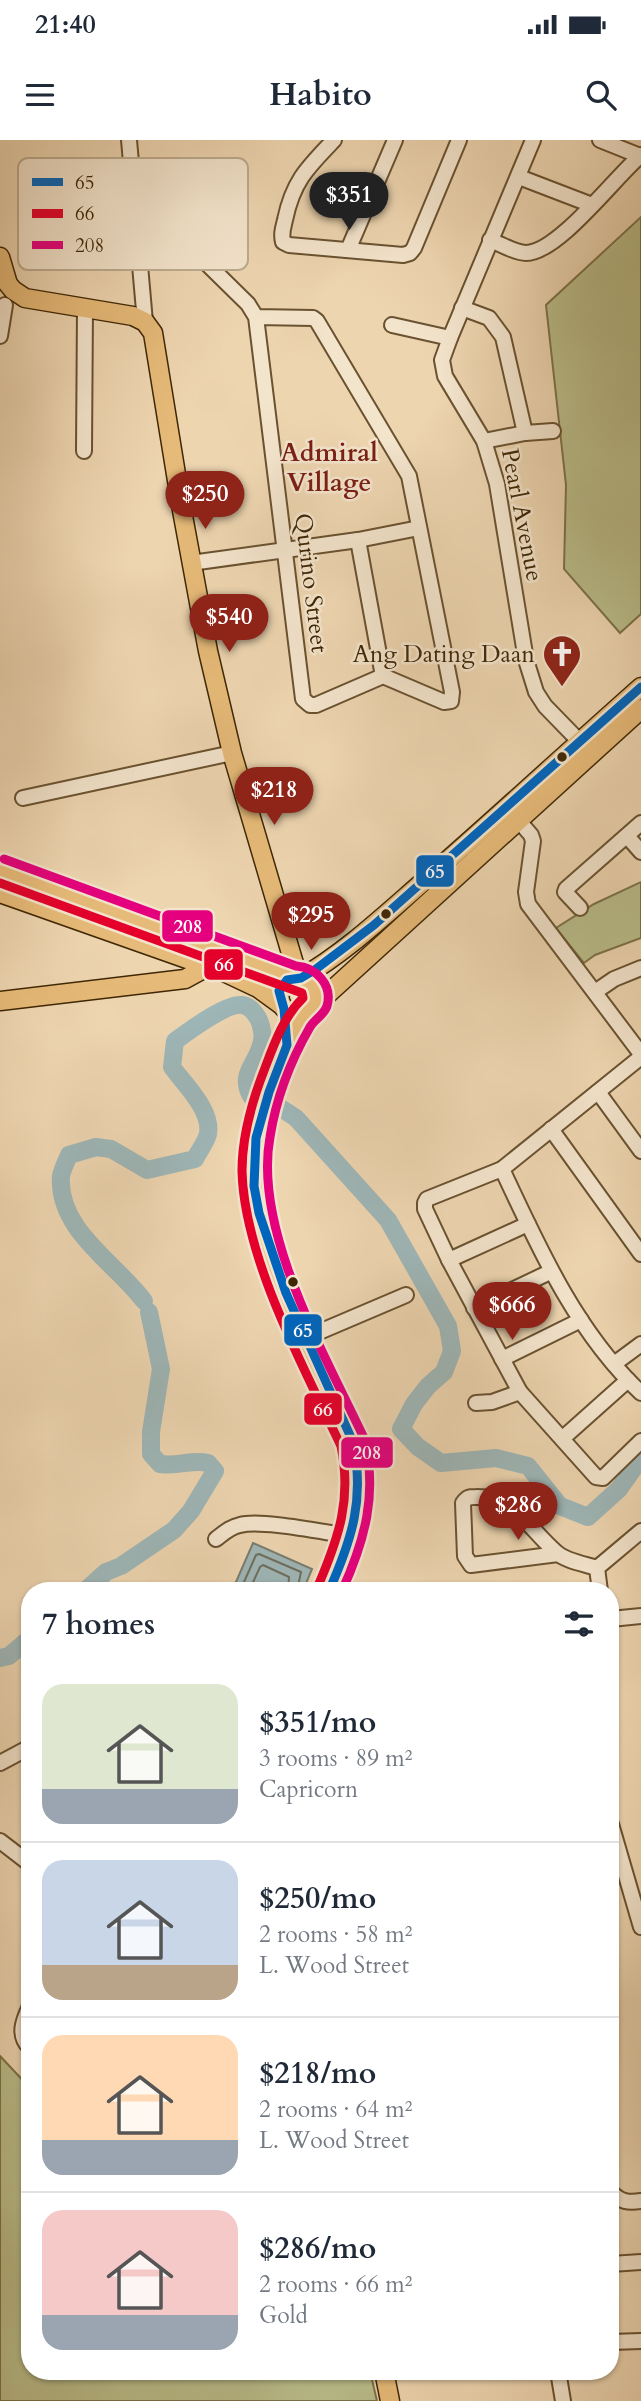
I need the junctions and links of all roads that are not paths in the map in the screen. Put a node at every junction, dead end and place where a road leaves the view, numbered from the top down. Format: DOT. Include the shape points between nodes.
graph roads {
  1 [pos="129,140"];
  2 [pos="334,140"];
  3 [pos="395,140"];
  4 [pos="459,140"];
  5 [pos="533,140"];
  6 [pos="600,140"];
  7 [pos="640,156"];
  8 [pos="131,158"];
  9 [pos="519,177"];
  10 [pos="592,205"];
  11 [pos="490,240"];
  12 [pos="348,250"];
  13 [pos="0,260"];
  14 [pos="140,270"];
  15 [pos="213,270"];
  16 [pos="31,300"];
  17 [pos="2,304"];
  18 [pos="462,307"];
  19 [pos="85,309"];
  20 [pos="257,317"];
  21 [pos="145,322"];
  22 [pos="393,325"];
  23 [pos="0,336"];
  24 [pos="450,338"];
  25 [pos="552,431"];
  26 [pos="525,433"];
  27 [pos="484,441"];
  28 [pos="84,452"];
  29 [pos="419,528"];
  30 [pos="358,540"];
  31 [pos="284,550"];
  32 [pos="191,563"];
  33 [pos="383,676"];
  34 [pos="641,687"];
  35 [pos="641,709"];
  36 [pos="580,742"];
  37 [pos="232,754"];
  38 [pos="23,798"];
  39 [pos="513,814"];
  40 [pos="641,822"];
  41 [pos="626,836"];
  42 [pos="641,852"];
  43 [pos="0,870"];
  44 [pos="0,893"];
  45 [pos="580,908"];
  46 [pos="287,938"];
  47 [pos="181,958"];
  48 [pos="264,966"];
  49 [pos="207,967"];
  50 [pos="640,970"];
  51 [pos="298,978"];
  52 [pos="258,988"];
  53 [pos="0,990"];
  54 [pos="595,992"];
  55 [pos="0,1001"];
  56 [pos="282,1007"];
  57 [pos="308,1010"];
  58 [pos="287,1045"];
  59 [pos="641,1055"];
  60 [pos="598,1092"];
  61 [pos="551,1129"];
  62 [pos="641,1151"];
  63 [pos="502,1169"];
  64 [pos="528,1224"];
  65 [pos="641,1254"];
  66 [pos="449,1261"];
  67 [pos="551,1272"];
  68 [pos="406,1295"];
  69 [pos="474,1308"];
  70 [pos="581,1320"];
  71 [pos="305,1338"];
  72 [pos="641,1344"];
  73 [pos="502,1359"];
  74 [pos="614,1364"];
  75 [pos="628,1380"];
  76 [pos="520,1392"];
  77 [pos="641,1393"];
  78 [pos="476,1403"];
  79 [pos="563,1438"];
  80 [pos="641,1441"];
  81 [pos="641,1531"];
  82 [pos="352,1536"];
  83 [pos="216,1539"];
  84 [pos="558,1555"];
  85 [pos="597,1568"];
  86 [pos="333,1582"];
  87 [pos="599,1582"];
  88 [pos="641,1616"];
  89 [pos="619,1618"];
  90 [pos="21,1751"];
  91 [pos="0,1763"];
  92 [pos="2,1846"];
  93 [pos="619,1851"];
  94 [pos="21,1858"];
  95 [pos="641,1927"];
  96 [pos="619,2199"];
  97 [pos="641,2201"];
  98 [pos="641,2262"];
  99 [pos="619,2263"];
  100 [pos="619,2342"];
  101 [pos="641,2342"];
  102 [pos="386,2380"];
  103 [pos="560,2380"];
  104 [pos="390,2401"];
  105 [pos="563,2401"];
  1 -- 8 [label="street"];
  2 -- 12 [label="street" via="302,173 289,200 281,236 289,245"];
  3 -- 12 [label="street"];
  4 -- 12 [label="street" via="410,253"];
  5 -- 9 [label="street, Pearl Avenue"];
  6 -- 7 [label="street"];
  7 -- 10 [label="street"];
  9 -- 10 [label="street"];
  9 -- 11 [label="street, Pearl Avenue"];
  10 -- 11 [label="street" via="537,252 523,253"];
  11 -- 18 [label="street, Pearl Avenue"];
  13 -- 16 [label="main road" via="10,288"];
  14 -- 21 [label="street"];
  15 -- 20 [label="street"];
  16 -- 17 [label="street"];
  16 -- 19 [label="main road"];
  17 -- 23 [label="street"];
  18 -- 24 [label="street, Pearl Avenue"];
  18 -- 26 [label="street" via="489,318 503,337"];
  19 -- 21 [label="main road" via="126,314"];
  19 -- 28 [label="street"];
  20 -- 29 [label="street" via="317,321 409,476"];
  20 -- 31 [label="street, Qurino Street"];
  21 -- 32 [label="main road" via="156,341"];
  22 -- 24 [label="street"];
  24 -- 27 [label="street, Pearl Avenue" via="442,360 444,376"];
  25 -- 26 [label="street"];
  26 -- 27 [label="street"];
  27 -- 36 [label="street, Pearl Avenue" via="536,692"];
  29 -- 30 [label="street"];
  29 -- 33 [label="street" via="451,701"];
  30 -- 31 [label="street"];
  30 -- 33 [label="street"];
  31 -- 32 [label="street"];
  31 -- 33 [label="street, Qurino Street" via="303,699 316,705"];
  32 -- 37 [label="main road"];
  34 -- 36 [label="main road"];
  35 -- 39 [label="main road"];
  36 -- 39 [label="main road"];
  37 -- 38 [label="street"];
  37 -- 46 [label="main road"];
  39 -- 51 [label="main road" via="324,964"];
  39 -- 54 [label="street" via="533,841 528,904"];
  39 -- 57 [label="main road"];
  40 -- 41 [label="street"];
  41 -- 42 [label="street"];
  41 -- 45 [label="street" via="566,889"];
  43 -- 48 [label="main road"];
  44 -- 47 [label="main road"];
  46 -- 48 [label="main road" via="288,945"];
  46 -- 51 [label="main road"];
  47 -- 49 [label="main road"];
  47 -- 53 [label="main road" via="163,972"];
  48 -- 51 [label="main road"];
  48 -- 52 [label="main road" via="271,979"];
  49 -- 52 [label="main road"];
  49 -- 55 [label="main road" via="185,979"];
  50 -- 54 [label="street"];
  51 -- 56 [label="main road" via="288,980 279,991"];
  51 -- 57 [label="main road" via="315,989"];
  52 -- 56 [label="main road"];
  54 -- 59 [label="street"];
  56 -- 57 [label="main road" via="294,1014"];
  56 -- 58 [label="main road"];
  57 -- 58 [label="main road"];
  58 -- 71 [label="main road" via="257,1138 254,1186 259,1213"];
  59 -- 60 [label="street"];
  60 -- 61 [label="street"];
  60 -- 62 [label="street"];
  61 -- 63 [label="street"];
  61 -- 65 [label="street"];
  63 -- 64 [label="street"];
  63 -- 66 [label="street" via="427,1199 425,1209"];
  64 -- 66 [label="street"];
  64 -- 67 [label="street"];
  66 -- 69 [label="street"];
  67 -- 69 [label="street"];
  67 -- 70 [label="street"];
  68 -- 71 [label="street"];
  69 -- 73 [label="street"];
  70 -- 73 [label="street"];
  70 -- 74 [label="street"];
  71 -- 82 [label="main road" via="359,1464 358,1513"];
  72 -- 74 [label="street"];
  73 -- 76 [label="street"];
  74 -- 75 [label="street"];
  75 -- 77 [label="street"];
  75 -- 79 [label="street"];
  76 -- 78 [label="street"];
  76 -- 79 [label="street"];
  79 -- 80 [label="street" via="596,1477 603,1478"];
  81 -- 85 [label="street"];
  82 -- 83 [label="street" via="243,1524"];
  82 -- 86 [label="main road"];
  84 -- 84 [label="street" via="471,1565 466,1556 464,1499 489,1497 504,1502"];
  84 -- 85 [label="street"];
  85 -- 87 [label="street"];
  88 -- 89 [label="street"];
  90 -- 91 [label="street"];
  92 -- 94 [label="street"];
  93 -- 95 [label="street"];
  96 -- 97 [label="street"];
  98 -- 99 [label="street"];
  100 -- 101 [label="street"];
  102 -- 104 [label="main road"];
  103 -- 105 [label="street"];
}
